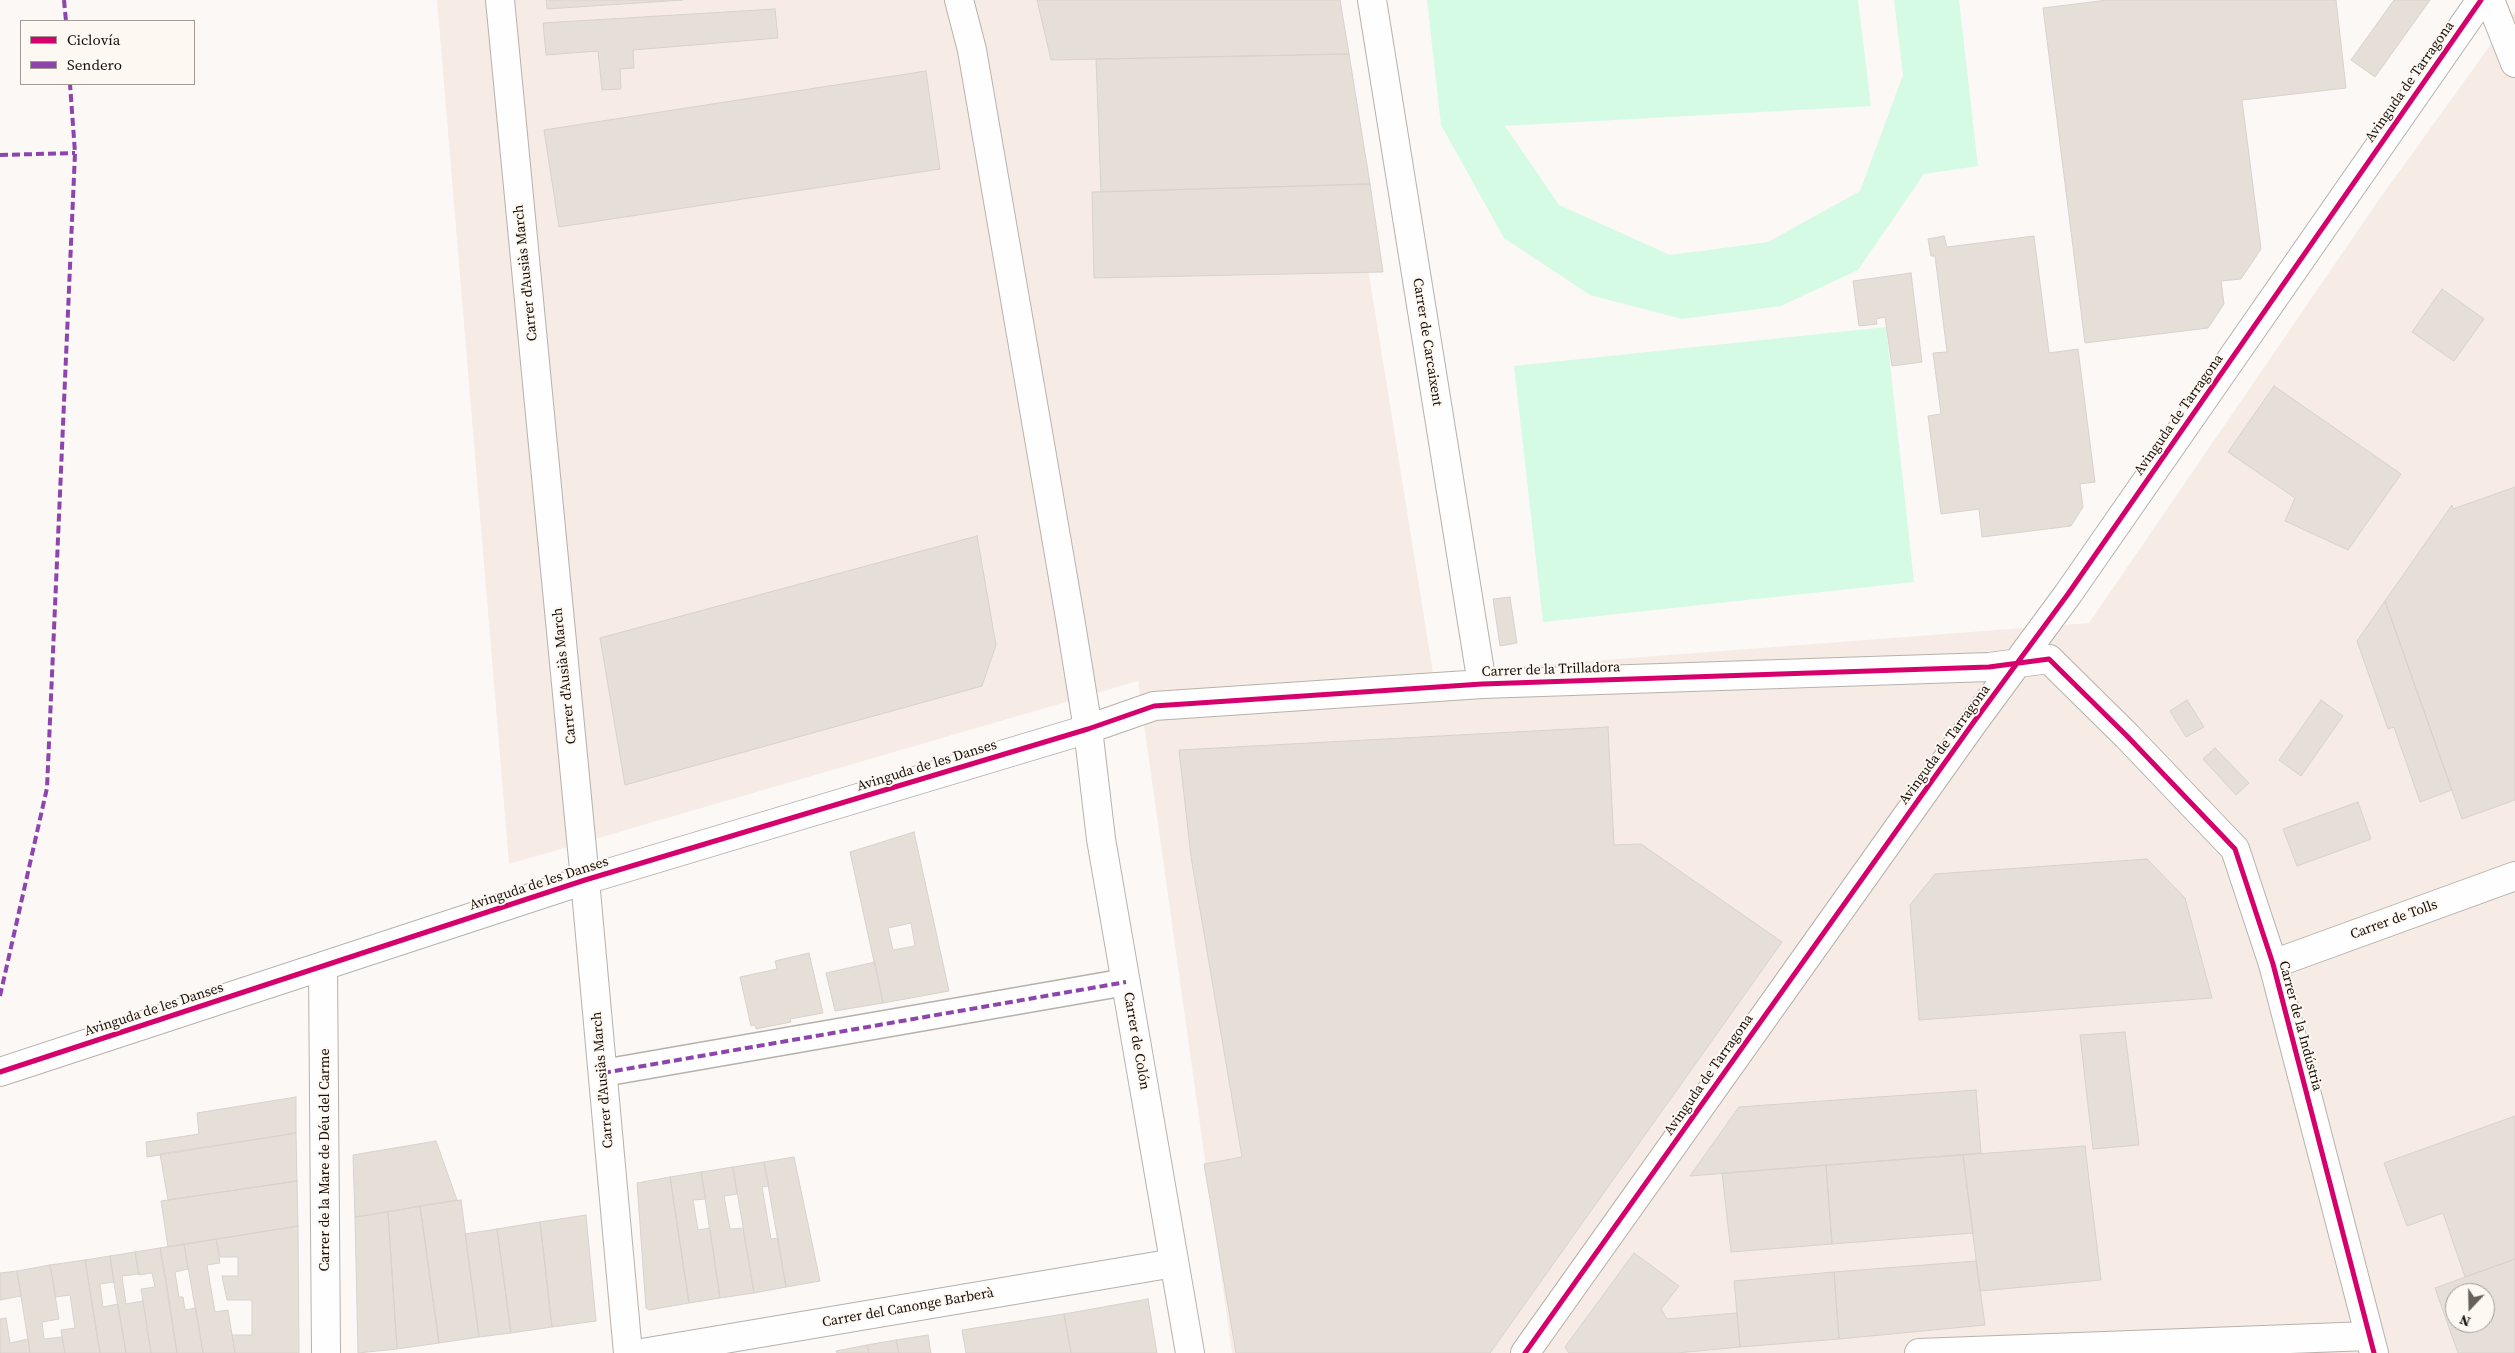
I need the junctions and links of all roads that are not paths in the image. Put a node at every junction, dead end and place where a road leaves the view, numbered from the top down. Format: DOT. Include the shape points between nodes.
graph roads {
  1 [pos="500,0"];
  2 [pos="959,0"];
  3 [pos="1372,0"];
  4 [pos="2481,0"];
  5 [pos="2490,0"];
  6 [pos="2515,63"];
  7 [pos="2019,663"];
  8 [pos="1482,684"];
  9 [pos="1088,729"];
  10 [pos="2515,876"];
  11 [pos="585,880"];
  12 [pos="2273,964"];
  13 [pos="323,968"];
  14 [pos="1126,982"];
  15 [pos="0,1072"];
  16 [pos="602,1073"];
  17 [pos="1174,1263"];
  18 [pos="2372,1344"];
  19 [pos="326,1353"];
  20 [pos="628,1353"];
  21 [pos="642,1353"];
  22 [pos="1190,1353"];
  23 [pos="1525,1353"];
  24 [pos="1928,1353"];
  1 -- 11 [label="street, Carrer d'Ausiàs March"];
  2 -- 9 [label="street, Carrer de Colón" via="972,50"];
  3 -- 8 [label="street, Carrer de Carcaixent"];
  4 -- 7 [label="street, Avinguda de Tarragona"];
  5 -- 6 [label="street"];
  7 -- 8 [label="street, Carrer de la Trilladora" via="1989,667"];
  7 -- 12 [label="street, Carrer de la Indústria" via="2049,659 2235,850"];
  7 -- 23 [label="street, Avinguda de Tarragona" via="1967,731"];
  8 -- 9 [label="street, Carrer de la Trilladora" via="1154,706"];
  9 -- 11 [label="street, Avinguda de les Danses"];
  9 -- 14 [label="street, Carrer de Colón" via="1101,839"];
  10 -- 12 [label="street, Carrer de Tolls"];
  11 -- 13 [label="street, Avinguda de les Danses"];
  11 -- 16 [label="street, Carrer d'Ausiàs March"];
  12 -- 18 [label="street, Carrer de la Indústria"];
  13 -- 15 [label="street, Avinguda de les Danses"];
  13 -- 19 [label="street, Carrer de la Mare de Déu del Carme"];
  14 -- 16 [label="street"];
  14 -- 17 [label="street, Carrer de Colón"];
  16 -- 20 [label="street, Carrer d'Ausiàs March"];
  17 -- 21 [label="street, Carrer del Canonge Barberà"];
  17 -- 22 [label="street, Carrer de Colón"];
  18 -- 24 [label="street"];
}
